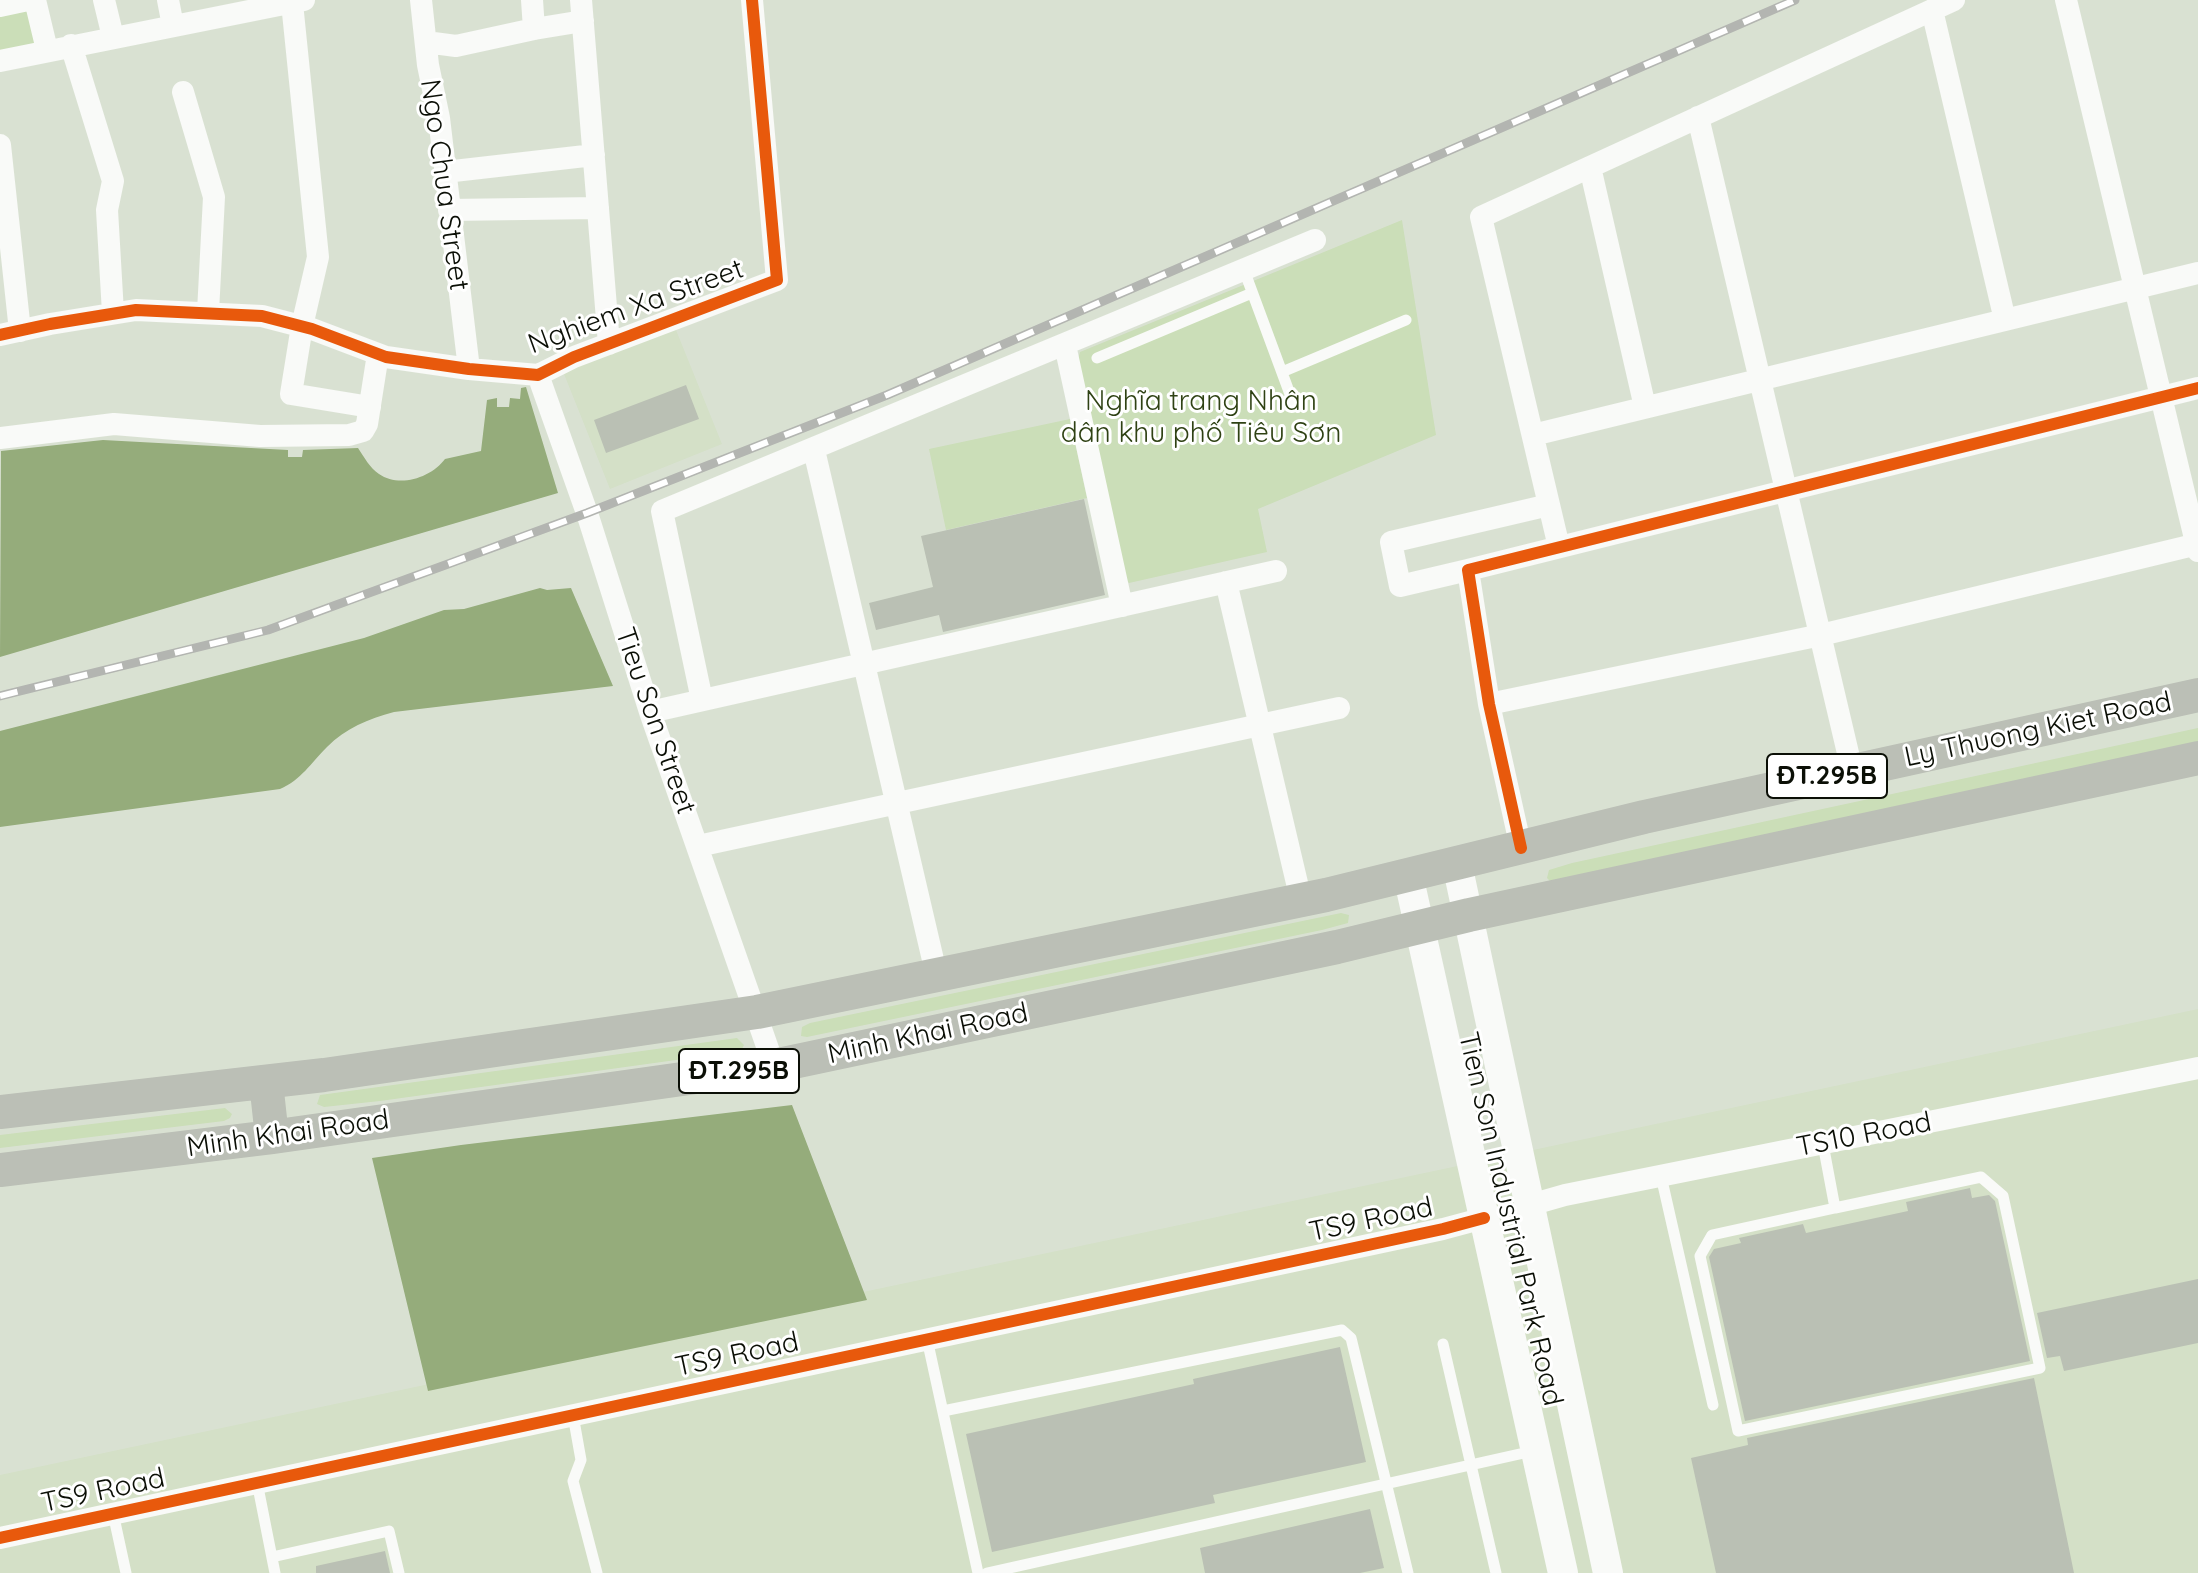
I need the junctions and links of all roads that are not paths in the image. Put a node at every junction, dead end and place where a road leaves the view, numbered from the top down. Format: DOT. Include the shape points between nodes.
graph roads {
  1 [pos="28,0"];
  2 [pos="35,0"];
  3 [pos="104,0"];
  4 [pos="168,0"];
  5 [pos="421,0"];
  6 [pos="532,0"];
  7 [pos="752,0"];
  8 [pos="1954,0"];
  9 [pos="2066,0"];
  10 [pos="298,1"];
  11 [pos="251,5"];
  12 [pos="0,6"];
  13 [pos="1932,10"];
  14 [pos="582,11"];
  15 [pos="173,26"];
  16 [pos="534,29"];
  17 [pos="113,37"];
  18 [pos="426,42"];
  19 [pos="71,45"];
  20 [pos="47,50"];
  21 [pos="0,61"];
  22 [pos="183,92"];
  23 [pos="1698,117"];
  24 [pos="0,145"];
  25 [pos="594,155"];
  26 [pos="1590,167"];
  27 [pos="445,172"];
  28 [pos="598,208"];
  29 [pos="449,210"];
  30 [pos="1315,240"];
  31 [pos="1244,270"];
  32 [pos="2198,273"];
  33 [pos="2135,288"];
  34 [pos="1252,293"];
  35 [pos="208,312"];
  36 [pos="113,313"];
  37 [pos="1406,320"];
  38 [pos="2005,320"];
  39 [pos="302,326"];
  40 [pos="10,333"];
  41 [pos="609,344"];
  42 [pos="1065,345"];
  43 [pos="378,354"];
  44 [pos="1097,358"];
  45 [pos="469,369"];
  46 [pos="1282,372"];
  47 [pos="538,375"];
  48 [pos="1760,379"];
  49 [pos="2198,388"];
  50 [pos="2161,397"];
  51 [pos="1294,405"];
  52 [pos="370,407"];
  53 [pos="1645,407"];
  54 [pos="1,435"];
  55 [pos="1533,435"];
  56 [pos="814,450"];
  57 [pos="1786,491"];
  58 [pos="1549,505"];
  59 [pos="2198,546"];
  60 [pos="1559,547"];
  61 [pos="1468,570"];
  62 [pos="1276,571"];
  63 [pos="1226,582"];
  64 [pos="1122,606"];
  65 [pos="1821,635"];
  66 [pos="864,664"];
  67 [pos="2198,695"];
  68 [pos="702,700"];
  69 [pos="1489,704"];
  70 [pos="1339,708"];
  71 [pos="650,712"];
  72 [pos="1259,725"];
  73 [pos="2198,758"];
  74 [pos="1852,770"];
  75 [pos="896,802"];
  76 [pos="698,846"];
  77 [pos="1521,848"];
  78 [pos="1457,864"];
  79 [pos="1408,875"];
  80 [pos="1301,900"];
  81 [pos="1469,915"];
  82 [pos="1419,928"];
  83 [pos="937,977"];
  84 [pos="757,1012"];
  85 [pos="774,1066"];
  86 [pos="2198,1068"];
  87 [pos="266,1082"];
  88 [pos="0,1112"];
  89 [pos="272,1137"];
  90 [pos="1823,1144"];
  91 [pos="0,1170"];
  92 [pos="1661,1176"];
  93 [pos="1530,1205"];
  94 [pos="1835,1208"];
  95 [pos="1484,1218"];
  96 [pos="927,1339"];
  97 [pos="1443,1344"];
  98 [pos="1713,1405"];
  99 [pos="943,1411"];
  100 [pos="573,1414"];
  101 [pos="1537,1450"];
  102 [pos="1471,1464"];
  103 [pos="256,1482"];
  104 [pos="1386,1482"];
  105 [pos="113,1513"];
  106 [pos="0,1538"];
  107 [pos="272,1557"];
  108 [pos="126,1573"];
  109 [pos="275,1573"];
  110 [pos="399,1573"];
  111 [pos="597,1573"];
  112 [pos="978,1573"];
  113 [pos="987,1573"];
  114 [pos="1408,1573"];
  115 [pos="1496,1573"];
  116 [pos="1563,1573"];
  117 [pos="1608,1573"];
  1 -- 12 [label="street"];
  2 -- 20 [label="street"];
  3 -- 17 [label="street"];
  4 -- 15 [label="street"];
  5 -- 18 [label="street, Ngo Chua Street"];
  6 -- 16 [label="street"];
  7 -- 41 [label="street, Nghiem Xa Street" via="777,280"];
  8 -- 13 [label="street"];
  9 -- 33 [label="street"];
  10 -- 11 [label="street"];
  10 -- 39 [label="street" via="318,257"];
  11 -- 15 [label="street"];
  13 -- 23 [label="street"];
  13 -- 38 [label="street"];
  14 -- 16 [label="street"];
  14 -- 25 [label="street"];
  15 -- 17 [label="street"];
  16 -- 18 [label="street" via="456,46"];
  17 -- 19 [label="street"];
  18 -- 27 [label="street, Ngo Chua Street"];
  19 -- 20 [label="street"];
  19 -- 36 [label="street" via="113,181 107,210"];
  20 -- 21 [label="street"];
  22 -- 35 [label="street" via="214,197"];
  23 -- 26 [label="street"];
  23 -- 48 [label="street"];
  24 -- 40 [label="street"];
  25 -- 27 [label="street"];
  25 -- 28 [label="street"];
  26 -- 53 [label="street"];
  26 -- 55 [label="street" via="1481,217"];
  27 -- 29 [label="street, Ngo Chua Street"];
  28 -- 29 [label="street"];
  28 -- 41 [label="street"];
  29 -- 45 [label="street, Ngo Chua Street"];
  30 -- 31 [label="street"];
  31 -- 34 [label="lane"];
  31 -- 42 [label="street"];
  32 -- 33 [label="street"];
  33 -- 38 [label="street"];
  33 -- 50 [label="street"];
  34 -- 44 [label="lane"];
  34 -- 46 [label="lane"];
  35 -- 36 [label="street, Nghiem Xa Street"];
  35 -- 39 [label="street, Nghiem Xa Street"];
  36 -- 40 [label="street, Nghiem Xa Street"];
  37 -- 46 [label="lane"];
  38 -- 48 [label="street"];
  39 -- 43 [label="street, Nghiem Xa Street"];
  39 -- 52 [label="street" via="291,394"];
  41 -- 47 [label="street, Nghiem Xa Street"];
  42 -- 56 [label="street"];
  42 -- 64 [label="street"];
  43 -- 45 [label="street, Nghiem Xa Street"];
  43 -- 52 [label="street"];
  45 -- 47 [label="street, Nghiem Xa Street"];
  46 -- 51 [label="lane"];
  47 -- 71 [label="street, Tieu Son Street"];
  48 -- 53 [label="street"];
  48 -- 57 [label="street"];
  49 -- 50 [label="street"];
  50 -- 57 [label="street"];
  50 -- 59 [label="street"];
  52 -- 54 [label="street" via="366,429 343,436 260,436 114,424"];
  53 -- 55 [label="street"];
  55 -- 58 [label="street"];
  56 -- 66 [label="street"];
  56 -- 68 [label="street" via="662,511"];
  57 -- 60 [label="street"];
  57 -- 65 [label="street"];
  58 -- 60 [label="street"];
  58 -- 61 [label="street" via="1391,542 1400,586"];
  59 -- 65 [label="street"];
  60 -- 61 [label="street"];
  61 -- 69 [label="street"];
  62 -- 63 [label="street"];
  63 -- 64 [label="street"];
  63 -- 72 [label="street"];
  64 -- 66 [label="street"];
  65 -- 69 [label="street"];
  65 -- 74 [label="street"];
  66 -- 68 [label="street"];
  66 -- 75 [label="street"];
  67 -- 74 [label="main road, Ly Thuong Kiet Road / ĐT.295B"];
  68 -- 71 [label="street"];
  69 -- 77 [label="street"];
  70 -- 72 [label="street"];
  71 -- 76 [label="street, Tieu Son Street"];
  72 -- 75 [label="street"];
  72 -- 80 [label="street"];
  73 -- 81 [label="main road, ĐT.295B"];
  74 -- 77 [label="main road, Ly Thuong Kiet Road / ĐT.295B"];
  75 -- 76 [label="street"];
  75 -- 83 [label="street"];
  76 -- 84 [label="street, Tieu Son Street"];
  77 -- 78 [label="main road, Ly Thuong Kiet Road / ĐT.295B"];
  78 -- 79 [label="main road, Minh Khai Road / ĐT.295B"];
  78 -- 81 [label="main road, Tien Son Industrial Park Road"];
  79 -- 80 [label="main road, Minh Khai Road / ĐT.295B"];
  79 -- 82 [label="main road, Tien Son Industrial Park Road"];
  80 -- 83 [label="main road, Minh Khai Road / ĐT.295B"];
  81 -- 82 [label="main road, Minh Khai Road / ĐT.295B"];
  81 -- 93 [label="main road, Tien Son Industrial Park Road"];
  82 -- 85 [label="main road, Minh Khai Road / ĐT.295B"];
  82 -- 95 [label="main road, Tien Son Industrial Park Road"];
  83 -- 84 [label="main road, Minh Khai Road / ĐT.295B"];
  84 -- 85 [label="street, Tieu Son Street"];
  84 -- 87 [label="main road, Minh Khai Road / ĐT.295B"];
  85 -- 89 [label="main road, Minh Khai Road / ĐT.295B"];
  86 -- 90 [label="street, TS10 Road"];
  87 -- 88 [label="main road, Minh Khai Road / ĐT.295B"];
  87 -- 89 [label="main road"];
  89 -- 91 [label="main road, Minh Khai Road / ĐT.295B"];
  90 -- 92 [label="street, TS10 Road"];
  90 -- 94 [label="lane"];
  92 -- 93 [label="street, TS10 Road"];
  92 -- 98 [label="lane"];
  93 -- 95 [label="main road"];
  93 -- 117 [label="main road, Tien Son Industrial Park Road"];
  94 -- 94 [label="lane" via="1712,1235 1700,1256 1738,1431 2040,1368 2003,1196 1981,1177"];
  95 -- 96 [label="street, TS9 Road"];
  95 -- 101 [label="main road, Tien Son Industrial Park Road"];
  96 -- 99 [label="lane"];
  96 -- 100 [label="street, TS9 Road"];
  97 -- 102 [label="lane"];
  99 -- 104 [label="lane" via="1342,1330 1351,1338"];
  99 -- 112 [label="lane"];
  100 -- 103 [label="street, TS9 Road"];
  100 -- 111 [label="lane" via="581,1460 573,1481"];
  101 -- 102 [label="lane"];
  101 -- 116 [label="main road, Tien Son Industrial Park Road"];
  102 -- 104 [label="lane"];
  102 -- 115 [label="lane"];
  103 -- 105 [label="street, TS9 Road"];
  103 -- 107 [label="lane"];
  104 -- 113 [label="lane"];
  104 -- 114 [label="lane"];
  105 -- 106 [label="street, TS9 Road"];
  105 -- 108 [label="lane"];
  107 -- 109 [label="lane"];
  107 -- 110 [label="lane" via="389,1531"];
}
